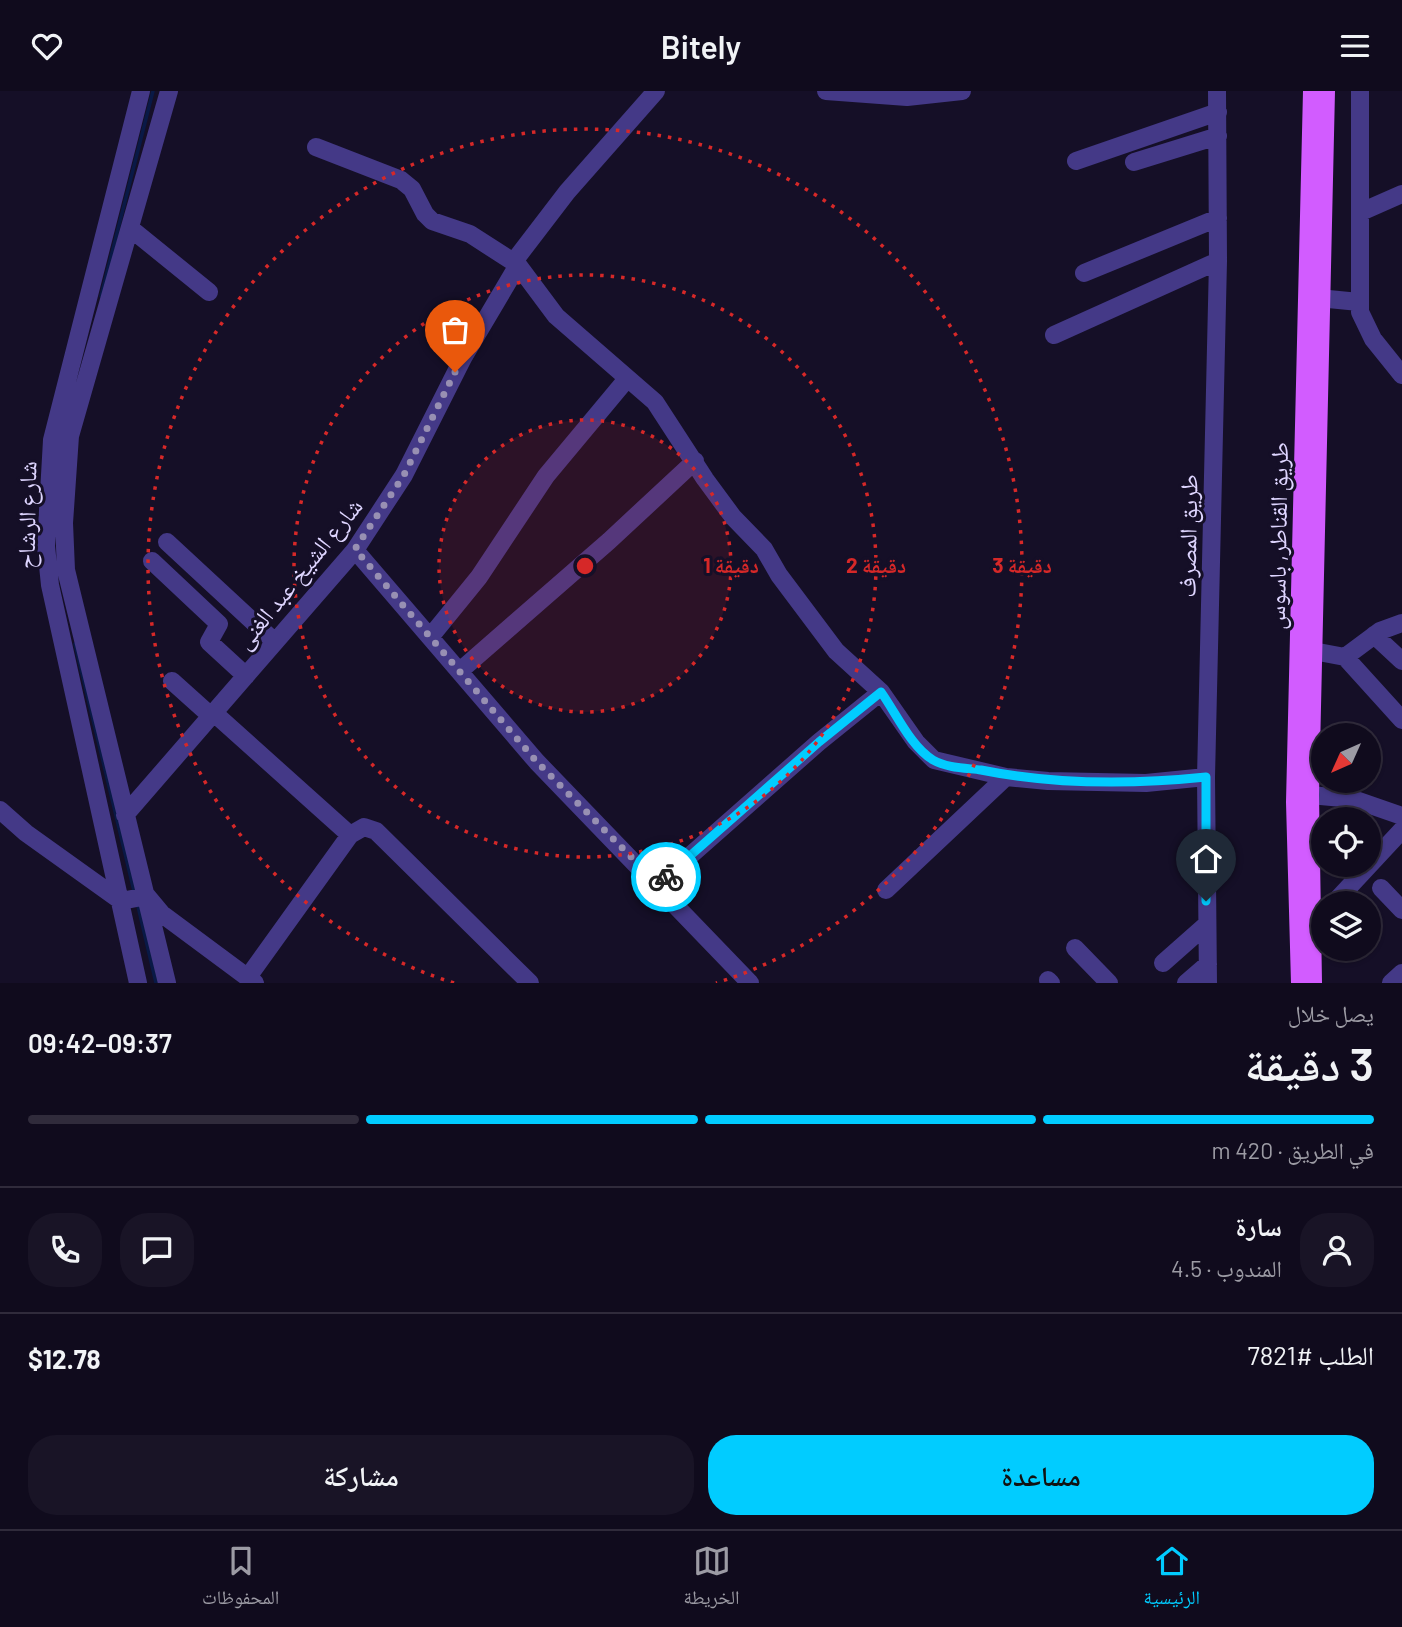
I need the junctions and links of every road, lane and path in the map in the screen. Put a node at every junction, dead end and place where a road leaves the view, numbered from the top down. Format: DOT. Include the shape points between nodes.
graph roads {
  1 [pos="141,91"];
  2 [pos="169,91"];
  3 [pos="656,91"];
  4 [pos="826,91"];
  5 [pos="962,91"];
  6 [pos="1217,91"];
  7 [pos="1312,91"];
  8 [pos="1326,91"];
  9 [pos="1360,91"];
  10 [pos="1218,112"];
  11 [pos="1218,135"];
  12 [pos="316,146"];
  13 [pos="1076,161"];
  14 [pos="1134,162"];
  15 [pos="1402,194"];
  16 [pos="1361,212"];
  17 [pos="1218,218"];
  18 [pos="130,228"];
  19 [pos="1218,261"];
  20 [pos="518,265"];
  21 [pos="1084,273"];
  22 [pos="209,292"];
  23 [pos="1315,298"];
  24 [pos="1359,302"];
  25 [pos="1054,335"];
  26 [pos="1402,375"];
  27 [pos="626,380"];
  28 [pos="695,461"];
  29 [pos="167,542"];
  30 [pos="355,549"];
  31 [pos="152,561"];
  32 [pos="1402,623"];
  33 [pos="1374,635"];
  34 [pos="431,636"];
  35 [pos="275,642"];
  36 [pos="1312,651"];
  37 [pos="1345,657"];
  38 [pos="1402,661"];
  39 [pos="461,670"];
  40 [pos="246,675"];
  41 [pos="172,681"];
  42 [pos="881,692"];
  43 [pos="213,714"];
  44 [pos="1402,720"];
  45 [pos="1006,777"];
  46 [pos="1206,777"];
  47 [pos="1310,795"];
  48 [pos="0,798"];
  49 [pos="0,810"];
  50 [pos="125,815"];
  51 [pos="1402,816"];
  52 [pos="1402,831"];
  53 [pos="349,835"];
  54 [pos="658,884"];
  55 [pos="1381,888"];
  56 [pos="886,890"];
  57 [pos="1316,891"];
  58 [pos="1345,891"];
  59 [pos="119,893"];
  60 [pos="147,895"];
  61 [pos="1402,910"];
  62 [pos="1206,925"];
  63 [pos="1075,948"];
  64 [pos="1313,961"];
  65 [pos="1163,963"];
  66 [pos="1208,964"];
  67 [pos="1402,973"];
  68 [pos="251,980"];
  69 [pos="138,983"];
  70 [pos="167,983"];
  71 [pos="530,983"];
  72 [pos="750,983"];
  73 [pos="1109,983"];
  74 [pos="1186,983"];
  75 [pos="1208,983"];
  76 [pos="1300,983"];
  77 [pos="1312,983"];
  78 [pos="1391,983"];
  1 -- 59 [label="street, شارع الرشاح" via="56,419 46,545 50,585"];
  2 -- 18 [label="street, شارع الرشاح"];
  3 -- 20 [label="street, شارع الشيخ عبد الغنى" via="567,192 515,260"];
  4 -- 5 [label="street" via="907,97"];
  6 -- 10 [label="street, طريق المصرف"];
  7 -- 23 [label="main road, طريق القناطر, باسوس"];
  8 -- 23 [label="main road, طريق القناطر, باسوس"];
  9 -- 16 [label="street"];
  10 -- 11 [label="street, طريق المصرف"];
  10 -- 13 [label="street"];
  11 -- 14 [label="street"];
  11 -- 17 [label="street, طريق المصرف"];
  12 -- 20 [label="street" via="401,180 432,221 470,234"];
  15 -- 16 [label="street"];
  16 -- 24 [label="street"];
  17 -- 19 [label="street, طريق المصرف"];
  17 -- 21 [label="street"];
  18 -- 22 [label="street"];
  18 -- 50 [label="street, شارع الرشاح" via="69,436 64,523 66,570"];
  19 -- 25 [label="street"];
  19 -- 46 [label="street, طريق المصرف"];
  20 -- 27 [label="street" via="556,316"];
  20 -- 30 [label="street, شارع الشيخ عبد الغنى" via="463,358 404,475"];
  23 -- 24 [label="street"];
  23 -- 36 [label="main road, طريق القناطر, باسوس"];
  23 -- 76 [label="main road, طريق القناطر, باسوس" via="1295,801"];
  24 -- 26 [label="street" via="1373,339"];
  27 -- 28 [label="street" via="655,402"];
  27 -- 34 [label="street" via="546,476 479,577"];
  28 -- 39 [label="street"];
  28 -- 42 [label="street" via="836,651"];
  29 -- 35 [label="street"];
  30 -- 34 [label="street"];
  30 -- 35 [label="street, شارع الشيخ عبد الغنى"];
  31 -- 40 [label="street" via="219,624 209,642"];
  32 -- 33 [label="street"];
  33 -- 37 [label="street"];
  33 -- 38 [label="street"];
  34 -- 39 [label="street"];
  35 -- 40 [label="street, شارع الشيخ عبد الغنى"];
  36 -- 37 [label="street"];
  36 -- 47 [label="main road, طريق القناطر, باسوس"];
  37 -- 44 [label="street"];
  39 -- 54 [label="street" via="537,762"];
  40 -- 43 [label="street, شارع الشيخ عبد الغنى"];
  41 -- 43 [label="street"];
  42 -- 45 [label="street" via="934,760"];
  42 -- 54 [label="street"];
  43 -- 50 [label="street, شارع الشيخ عبد الغنى"];
  43 -- 53 [label="street"];
  45 -- 46 [label="street" via="1093,783"];
  45 -- 56 [label="street"];
  46 -- 62 [label="street, طريق المصرف"];
  47 -- 51 [label="street" via="1353,799"];
  47 -- 57 [label="main road, طريق القناطر, باسوس"];
  48 -- 59 [label="street"];
  49 -- 59 [label="street" via="26,833"];
  50 -- 60 [label="street, شارع الرشاح"];
  52 -- 58 [label="street"];
  53 -- 68 [label="street"];
  53 -- 71 [label="street" via="364,827 376,831"];
  54 -- 72 [label="street"];
  55 -- 61 [label="street"];
  59 -- 60 [label="street"];
  59 -- 69 [label="street, شارع الرشاح"];
  60 -- 68 [label="street" via="162,913"];
  60 -- 70 [label="street, شارع الرشاح"];
  62 -- 65 [label="street"];
  62 -- 66 [label="street, طريق المصرف"];
  63 -- 73 [label="street"];
  64 -- 77 [label="main road, طريق القناطر, باسوس"];
  66 -- 74 [label="street"];
  66 -- 75 [label="street, طريق المصرف"];
  67 -- 78 [label="street"];
}
